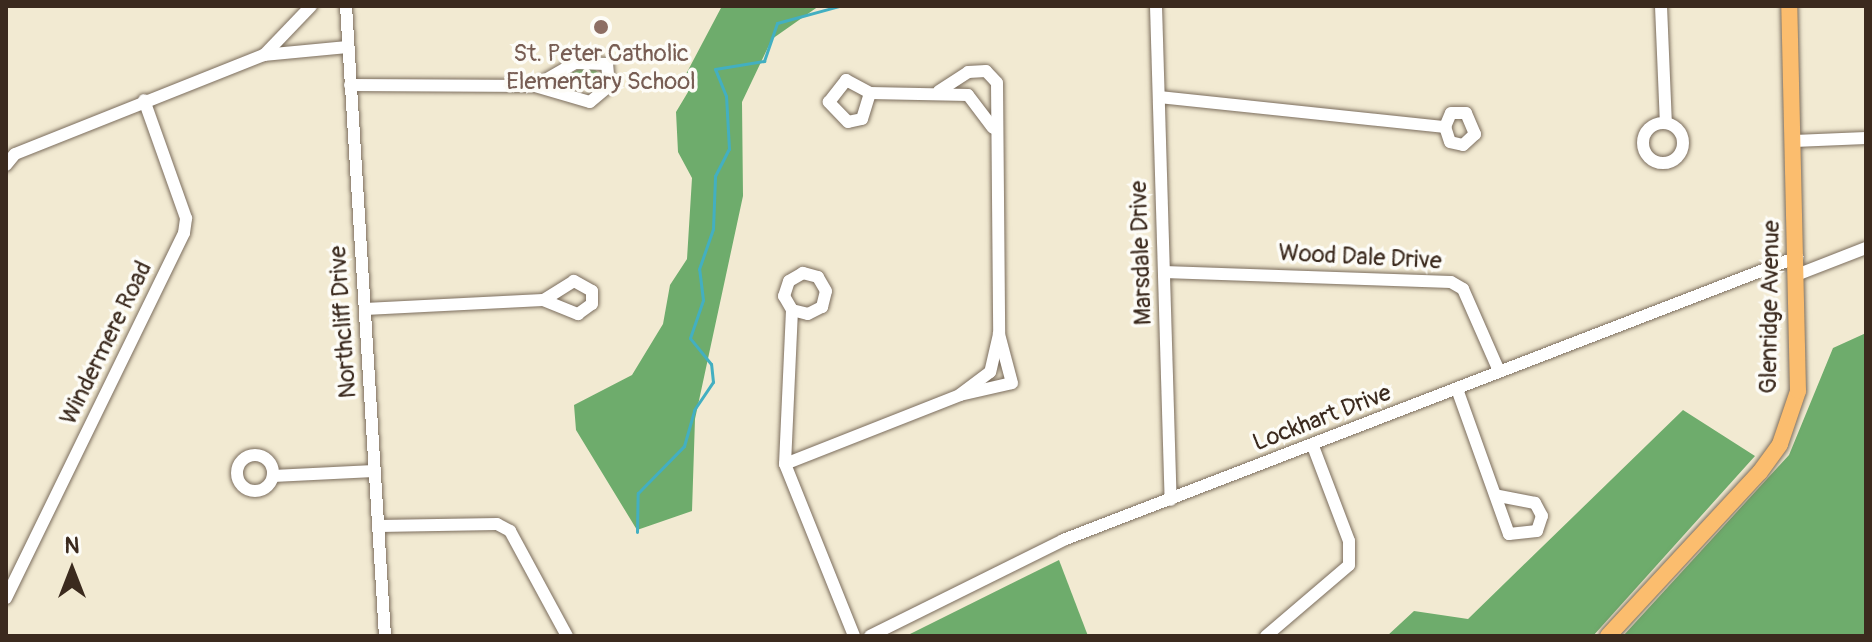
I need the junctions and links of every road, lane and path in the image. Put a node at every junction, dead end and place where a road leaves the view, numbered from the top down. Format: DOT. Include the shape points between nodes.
graph roads {
  1 [pos="311,6"];
  2 [pos="346,6"];
  3 [pos="1156,6"];
  4 [pos="1661,6"];
  5 [pos="1789,6"];
  6 [pos="347,47"];
  7 [pos="264,55"];
  8 [pos="350,85"];
  9 [pos="535,86"];
  10 [pos="939,91"];
  11 [pos="870,93"];
  12 [pos="1159,97"];
  13 [pos="144,100"];
  14 [pos="1666,123"];
  15 [pos="1445,127"];
  16 [pos="993,128"];
  17 [pos="1866,138"];
  18 [pos="1794,141"];
  19 [pos="6,165"];
  20 [pos="1866,248"];
  21 [pos="1798,265"];
  22 [pos="1164,272"];
  23 [pos="543,300"];
  24 [pos="365,309"];
  25 [pos="792,310"];
  26 [pos="999,334"];
  27 [pos="1499,371"];
  28 [pos="1457,389"];
  29 [pos="960,395"];
  30 [pos="1313,446"];
  31 [pos="785,464"];
  32 [pos="374,471"];
  33 [pos="273,476"];
  34 [pos="1498,496"];
  35 [pos="1171,500"];
  36 [pos="379,526"];
  37 [pos="6,598"];
  38 [pos="385,636"];
  39 [pos="567,636"];
  40 [pos="854,636"];
  41 [pos="870,636"];
  42 [pos="1266,636"];
  43 [pos="1608,636"];
  1 -- 7 [label="street"];
  2 -- 6 [label="street, Northcliff Drive"];
  3 -- 12 [label="street, Marsdale Drive"];
  4 -- 14 [label="street"];
  5 -- 18 [label="main road, Glenridge Avenue"];
  6 -- 7 [label="street"];
  6 -- 8 [label="street, Northcliff Drive"];
  7 -- 13 [label="street"];
  8 -- 9 [label="street"];
  8 -- 24 [label="street, Northcliff Drive"];
  9 -- 9 [label="street" via="575,63 607,64 609,86 600,100"];
  10 -- 11 [label="street"];
  10 -- 16 [label="street" via="968,95"];
  10 -- 16 [label="street" via="968,72 992,75"];
  12 -- 15 [label="street"];
  12 -- 22 [label="street, Marsdale Drive"];
  13 -- 19 [label="street" via="15,154"];
  13 -- 37 [label="street, Windermere Road" via="186,218 184,233"];
  16 -- 26 [label="street"];
  17 -- 18 [label="street"];
  18 -- 21 [label="main road, Glenridge Avenue"];
  20 -- 21 [label="street, Lockhart Drive"];
  21 -- 27 [label="street, Lockhart Drive"];
  21 -- 43 [label="main road, Glenridge Avenue" via="1798,391 1780,444"];
  22 -- 27 [label="street, Wood Dale Drive" via="1451,282 1463,289"];
  22 -- 35 [label="street, Marsdale Drive"];
  23 -- 24 [label="street"];
  24 -- 32 [label="street, Northcliff Drive"];
  25 -- 31 [label="street"];
  26 -- 29 [label="street" via="990,372"];
  26 -- 29 [label="street" via="1012,383"];
  27 -- 28 [label="street, Lockhart Drive"];
  28 -- 30 [label="street, Lockhart Drive"];
  28 -- 34 [label="street"];
  29 -- 31 [label="street"];
  30 -- 35 [label="street, Lockhart Drive"];
  30 -- 42 [label="street" via="1349,541 1349,565"];
  31 -- 40 [label="street"];
  32 -- 33 [label="street"];
  32 -- 36 [label="street, Northcliff Drive"];
  35 -- 41 [label="street, Lockhart Drive" via="1063,540"];
  36 -- 38 [label="street, Northcliff Drive"];
  36 -- 39 [label="street" via="497,524 510,531"];
}
